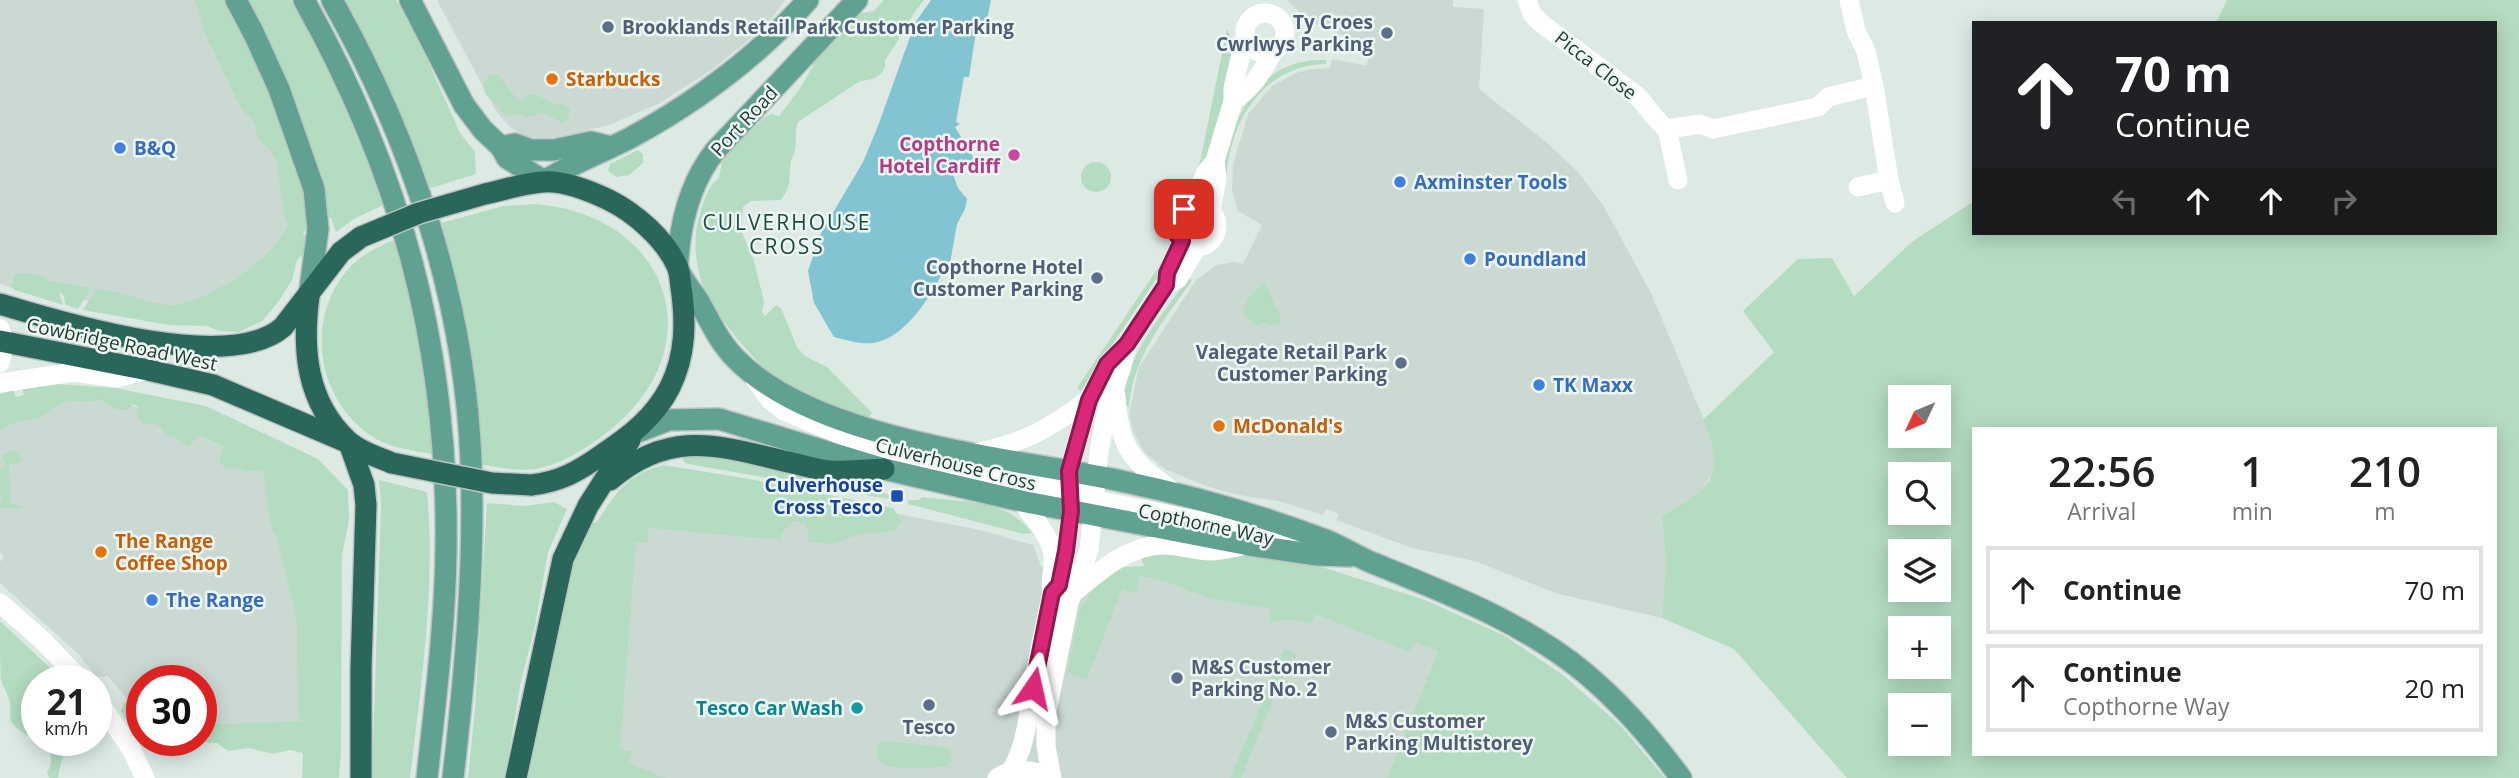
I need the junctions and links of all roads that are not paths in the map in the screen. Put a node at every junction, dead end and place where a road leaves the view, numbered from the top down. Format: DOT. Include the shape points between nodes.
graph roads {
  1 [pos="236,0"];
  2 [pos="304,0"];
  3 [pos="332,0"];
  4 [pos="410,0"];
  5 [pos="808,0"];
  6 [pos="857,0"];
  7 [pos="1527,0"];
  8 [pos="1849,0"];
  9 [pos="1245,37"];
  10 [pos="1273,52"];
  11 [pos="1874,86"];
  12 [pos="1233,101"];
  13 [pos="1667,129"];
  14 [pos="501,147"];
  15 [pos="611,147"];
  16 [pos="1678,180"];
  17 [pos="1889,180"];
  18 [pos="544,181"];
  19 [pos="1858,187"];
  20 [pos="1895,203"];
  21 [pos="1202,209"];
  22 [pos="1189,244"];
  23 [pos="678,267"];
  24 [pos="309,296"];
  25 [pos="1,307"];
  26 [pos="1,344"];
  27 [pos="1127,344"];
  28 [pos="148,370"];
  29 [pos="750,372"];
  30 [pos="0,383"];
  31 [pos="1115,384"];
  32 [pos="1089,400"];
  33 [pos="635,433"];
  34 [pos="349,443"];
  35 [pos="974,453"];
  36 [pos="884,469"];
  37 [pos="1095,476"];
  38 [pos="598,490"];
  39 [pos="1070,491"];
  40 [pos="1176,493"];
  41 [pos="1021,501"];
  42 [pos="1093,507"];
  43 [pos="1249,545"];
  44 [pos="1317,555"];
  45 [pos="1356,556"];
  46 [pos="1052,593"];
  47 [pos="1073,593"];
  48 [pos="0,603"];
  49 [pos="66,665"];
  50 [pos="112,721"];
  51 [pos="1004,775"];
  52 [pos="145,778"];
  53 [pos="362,778"];
  54 [pos="427,778"];
  55 [pos="453,778"];
  56 [pos="516,778"];
  57 [pos="1050,778"];
  58 [pos="1681,778"];
  1 -- 24 [label="main road" via="279,89 314,189 318,229"];
  2 -- 54 [label="main road" via="349,86 388,180 413,262 435,373 443,443 446,552"];
  3 -- 55 [label="main road" via="368,66 407,158 454,323 471,459 472,528 467,643"];
  4 -- 14 [label="main road" via="464,105"];
  5 -- 15 [label="main road, Port Road" via="722,81"];
  6 -- 23 [label="main road, Port Road" via="706,162 687,207"];
  7 -- 13 [label="street, Picca Close" via="1541,23 1636,95"];
  8 -- 11 [label="street"];
  9 -- 10 [label="street" via="1259,53"];
  9 -- 10 [label="street" via="1246,26 1256,15 1275,15 1286,36"];
  9 -- 12 [label="street, Copthorne Way"];
  10 -- 12 [label="street, Copthorne Way" via="1264,70"];
  11 -- 13 [label="street" via="1828,97 1818,107 1766,118 1713,129 1700,124"];
  11 -- 17 [label="street"];
  12 -- 21 [label="street, Copthorne Way" via="1215,161 1205,173"];
  13 -- 16 [label="street"];
  14 -- 15 [label="main road" via="515,144 543,150 591,142"];
  14 -- 18 [label="main road" via="507,158"];
  15 -- 18 [label="main road, Port Road"];
  17 -- 19 [label="street"];
  17 -- 20 [label="street"];
  18 -- 23 [label="highway" via="617,204 647,226"];
  18 -- 24 [label="highway, Cowbridge Road West, bridge" via="406,217 361,237 341,253"];
  21 -- 22 [label="street, Copthorne Way" via="1184,209 1175,222 1177,235"];
  21 -- 22 [label="street, Copthorne Way" via="1216,222 1216,231 1209,243"];
  22 -- 27 [label="street, Copthorne Way"];
  23 -- 29 [label="main road" via="727,349"];
  23 -- 33 [label="highway" via="684,322 681,355 670,387"];
  24 -- 25 [label="highway, Cowbridge Road West" via="274,335 251,342 201,345 137,340"];
  24 -- 34 [label="highway" via="305,353 312,387"];
  26 -- 28 [label="highway, Cowbridge Road West"];
  27 -- 31 [label="street, Copthorne Way"];
  27 -- 32 [label="street, Copthorne Way" via="1107,364"];
  28 -- 30 [label="street" via="116,378 74,372"];
  28 -- 34 [label="highway, Cowbridge Road West" via="213,385"];
  29 -- 35 [label="main road" via="796,402 897,437"];
  29 -- 39 [label="street, Culverhouse Cross" via="784,411 843,436"];
  31 -- 37 [label="street, Copthorne Way"];
  31 -- 40 [label="street, Copthorne Way" via="1117,416 1128,452"];
  32 -- 35 [label="street, Copthorne Way" via="1033,437"];
  32 -- 39 [label="street, Copthorne Way"];
  33 -- 34 [label="highway, Cowbridge Road West, bridge" via="578,472 531,485 492,484 392,463"];
  33 -- 36 [label="main road" via="669,420 719,419"];
  33 -- 38 [label="highway"];
  34 -- 53 [label="highway" via="366,505"];
  35 -- 39 [label="main road"];
  36 -- 38 [label="highway" via="829,471 711,445 685,444 636,461"];
  36 -- 41 [label="main road"];
  37 -- 39 [label="main road"];
  37 -- 40 [label="main road"];
  37 -- 42 [label="street, Copthorne Way"];
  38 -- 56 [label="highway" via="563,559"];
  39 -- 41 [label="main road"];
  39 -- 42 [label="main road"];
  39 -- 42 [label="street" via="1081,490"];
  39 -- 46 [label="street, Culverhouse Cross" via="1059,585"];
  40 -- 45 [label="main road" via="1324,539"];
  41 -- 46 [label="street, Culverhouse Cross" via="1048,539 1053,556"];
  42 -- 43 [label="main road"];
  42 -- 44 [label="street, Copthorne Way" via="1232,528 1289,542"];
  42 -- 47 [label="street, Culverhouse Cross" via="1086,562"];
  43 -- 44 [label="main road"];
  43 -- 47 [label="street" via="1209,551 1176,545 1145,547 1122,556"];
  44 -- 45 [label="main road"];
  45 -- 58 [label="main road" via="1470,603 1552,649 1613,698"];
  46 -- 51 [label="street, Culverhouse Cross" via="1027,732 1021,751"];
  47 -- 57 [label="street, Culverhouse Cross" via="1045,725"];
  48 -- 49 [label="street"];
  50 -- 52 [label="street"];
  51 -- 57 [label="street, Culverhouse Cross" via="1020,769"];
}
